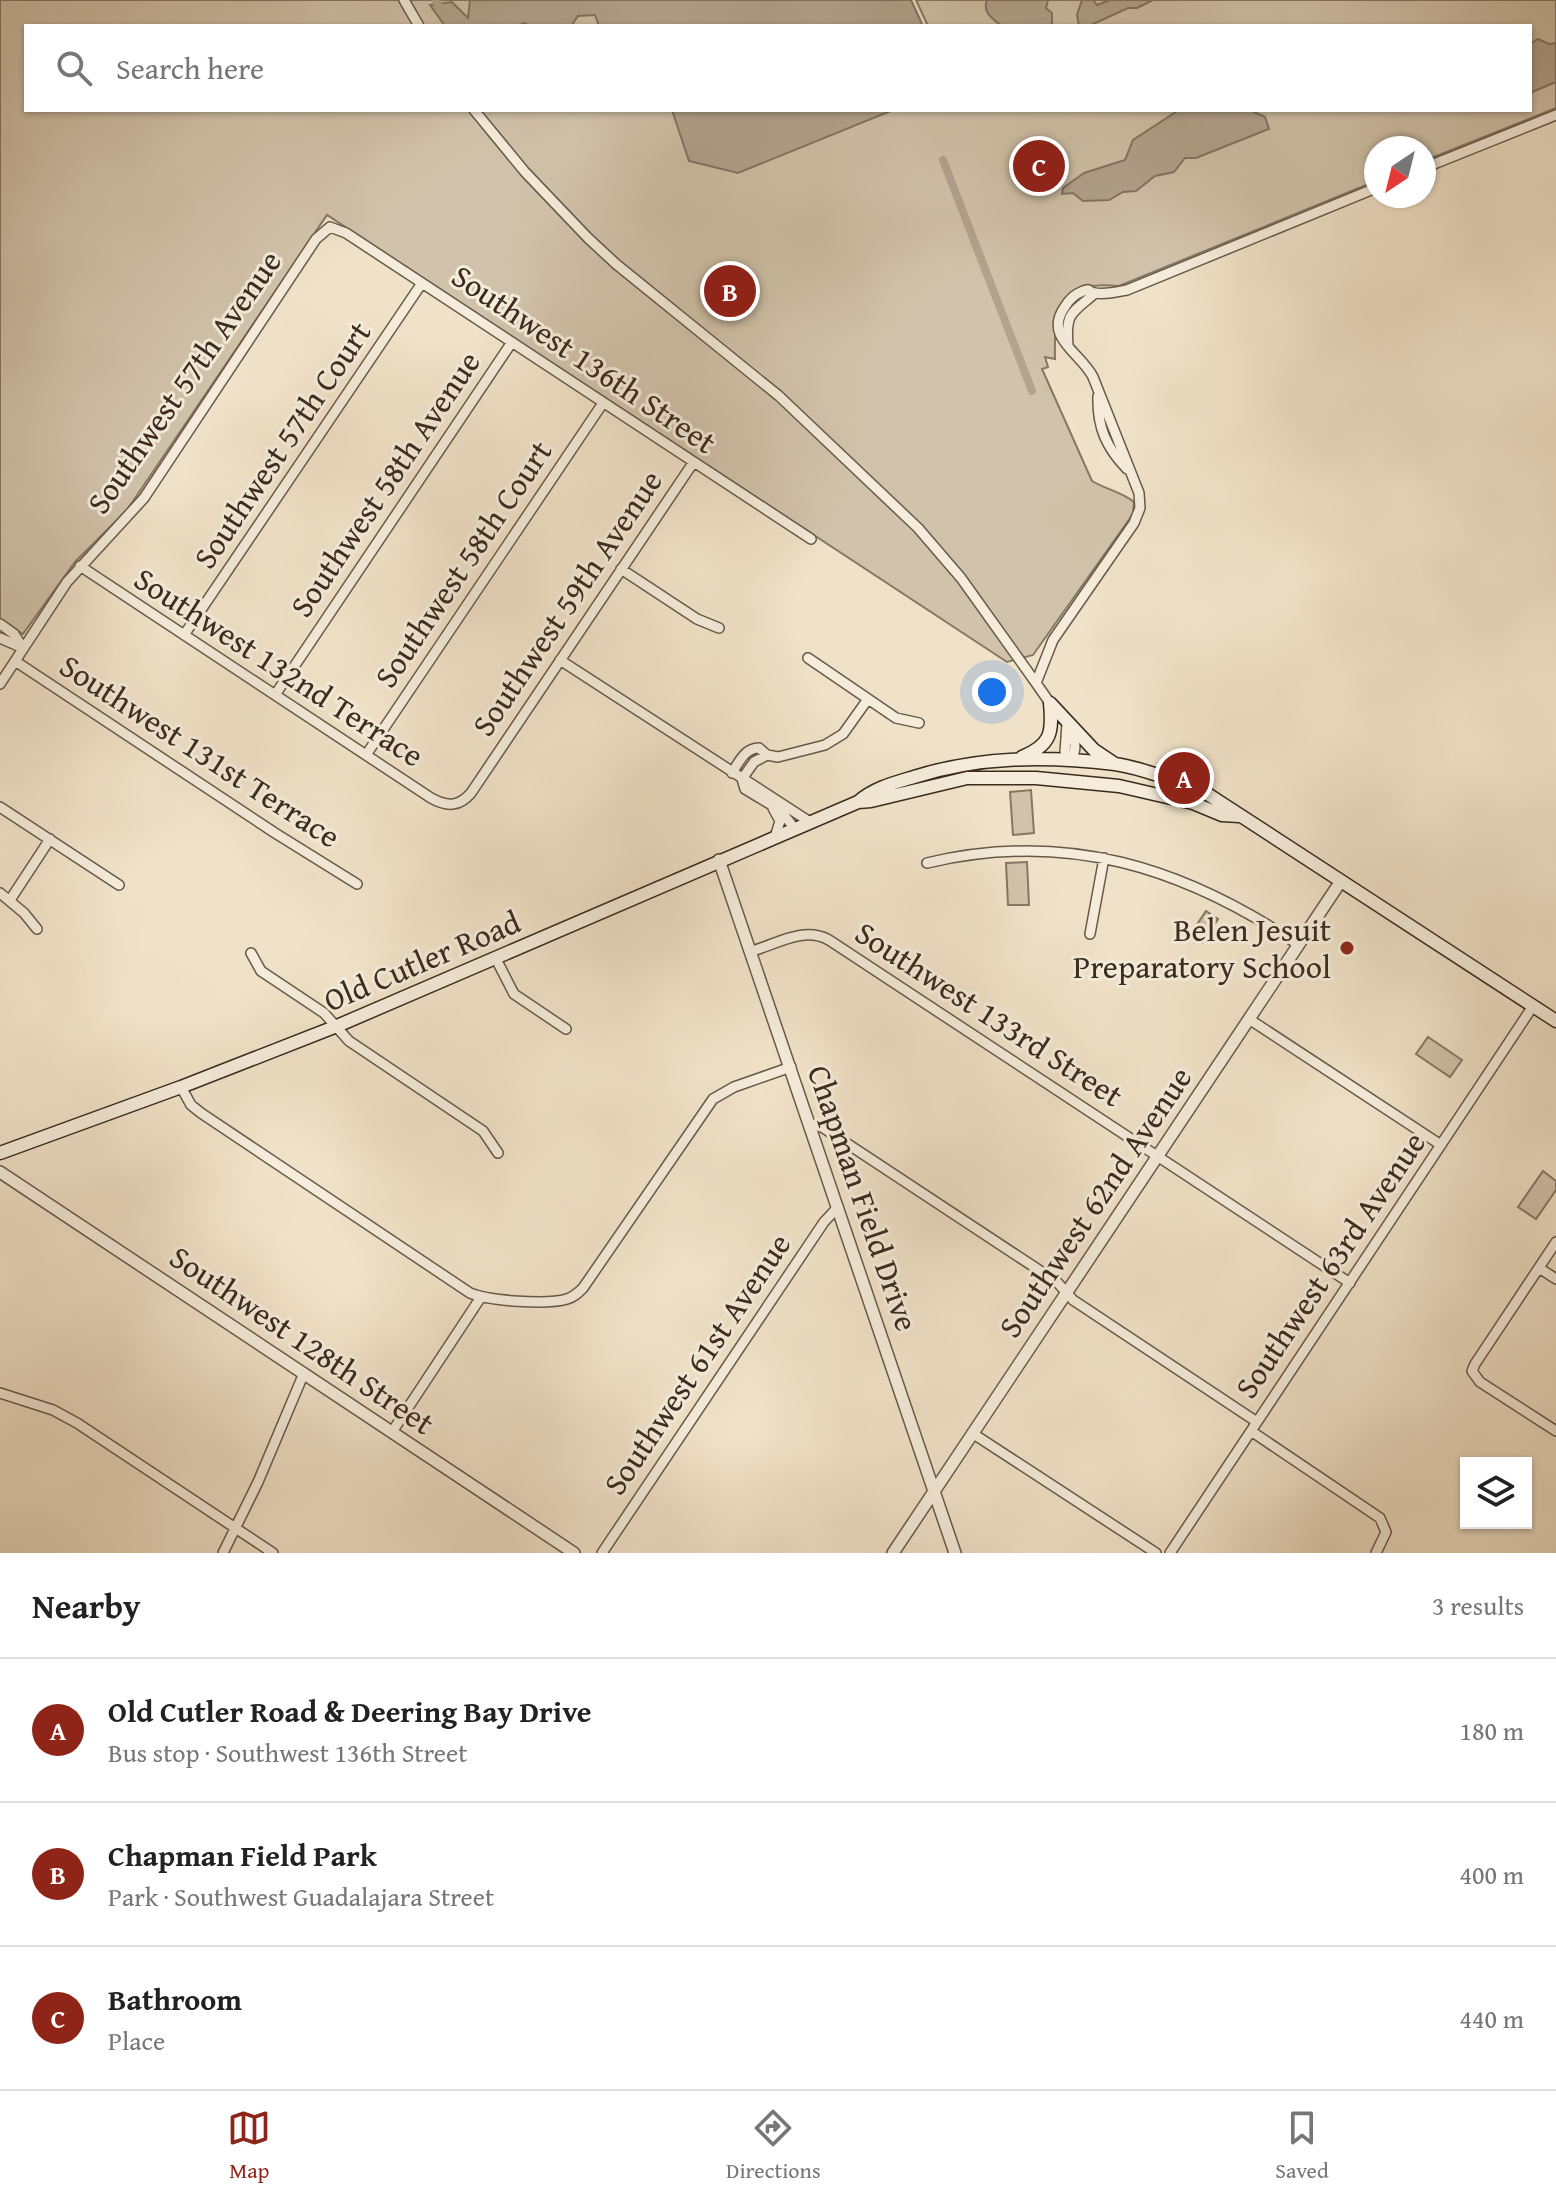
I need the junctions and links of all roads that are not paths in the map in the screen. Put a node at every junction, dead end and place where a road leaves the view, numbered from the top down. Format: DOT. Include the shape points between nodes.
graph roads {
  1 [pos="404,0"];
  2 [pos="418,24"];
  3 [pos="476,112"];
  4 [pos="1556,115"];
  5 [pos="1436,163"];
  6 [pos="1364,193"];
  7 [pos="327,228"];
  8 [pos="422,283"];
  9 [pos="512,342"];
  10 [pos="603,403"];
  11 [pos="693,463"];
  12 [pos="811,539"];
  13 [pos="80,566"];
  14 [pos="621,569"];
  15 [pos="0,624"];
  16 [pos="719,628"];
  17 [pos="184,635"];
  18 [pos="0,638"];
  19 [pos="23,648"];
  20 [pos="808,658"];
  21 [pos="560,660"];
  22 [pos="15,661"];
  23 [pos="1036,683"];
  24 [pos="0,684"];
  25 [pos="275,695"];
  26 [pos="868,699"];
  27 [pos="1050,703"];
  28 [pos="919,723"];
  29 [pos="366,755"];
  30 [pos="767,755"];
  31 [pos="1020,758"];
  32 [pos="1071,761"];
  33 [pos="1115,764"];
  34 [pos="732,773"];
  35 [pos="967,778"];
  36 [pos="742,779"];
  37 [pos="858,802"];
  38 [pos="1193,803"];
  39 [pos="453,805"];
  40 [pos="770,806"];
  41 [pos="0,807"];
  42 [pos="1239,816"];
  43 [pos="810,822"];
  44 [pos="795,829"];
  45 [pos="775,837"];
  46 [pos="50,839"];
  47 [pos="1104,858"];
  48 [pos="719,860"];
  49 [pos="927,863"];
  50 [pos="1341,881"];
  51 [pos="357,884"];
  52 [pos="119,885"];
  53 [pos="0,893"];
  54 [pos="10,900"];
  55 [pos="37,929"];
  56 [pos="1090,934"];
  57 [pos="1299,945"];
  58 [pos="752,951"];
  59 [pos="251,953"];
  60 [pos="495,957"];
  61 [pos="1533,1006"];
  62 [pos="1249,1019"];
  63 [pos="1556,1021"];
  64 [pos="337,1026"];
  65 [pos="566,1029"];
  66 [pos="791,1067"];
  67 [pos="181,1087"];
  68 [pos="811,1124"];
  69 [pos="1441,1145"];
  70 [pos="0,1153"];
  71 [pos="498,1153"];
  72 [pos="1157,1156"];
  73 [pos="0,1172"];
  74 [pos="838,1207"];
  75 [pos="1556,1242"];
  76 [pos="1539,1268"];
  77 [pos="1556,1279"];
  78 [pos="1350,1283"];
  79 [pos="1066,1293"];
  80 [pos="481,1297"];
  81 [pos="304,1373"];
  82 [pos="0,1393"];
  83 [pos="1257,1422"];
  84 [pos="1251,1431"];
  85 [pos="1556,1431"];
  86 [pos="392,1432"];
  87 [pos="972,1433"];
  88 [pos="934,1490"];
  89 [pos="943,1517"];
  90 [pos="913,1523"];
  91 [pos="236,1528"];
  92 [pos="223,1553"];
  93 [pos="273,1553"];
  94 [pos="574,1553"];
  95 [pos="602,1553"];
  96 [pos="893,1553"];
  97 [pos="955,1553"];
  98 [pos="1156,1553"];
  99 [pos="1170,1553"];
  100 [pos="1376,1553"];
  1 -- 2 [label="street"];
  3 -- 23 [label="street" via="588,238 779,396 918,528"];
  4 -- 5 [label="street"];
  6 -- 23 [label="street" via="1127,290 1077,294 1062,309 1058,332 1089,369 1140,501 1136,520 1051,643"];
  7 -- 8 [label="street, Southwest 136th Street" via="342,231"];
  7 -- 13 [label="street, Southwest 57th Avenue" via="139,504"];
  8 -- 9 [label="street, Southwest 136th Street"];
  8 -- 17 [label="street, Southwest 57th Court"];
  9 -- 10 [label="street, Southwest 136th Street"];
  9 -- 25 [label="street, Southwest 58th Avenue"];
  10 -- 11 [label="street, Southwest 136th Street"];
  10 -- 29 [label="street, Southwest 58th Court"];
  11 -- 12 [label="street, Southwest 136th Street"];
  11 -- 14 [label="street, Southwest 59th Avenue"];
  13 -- 17 [label="street, Southwest 132nd Terrace"];
  13 -- 19 [label="street, Southwest 57th Avenue"];
  14 -- 16 [label="street"];
  14 -- 21 [label="street, Southwest 59th Avenue"];
  15 -- 19 [label="street"];
  17 -- 25 [label="street, Southwest 132nd Terrace"];
  18 -- 19 [label="street"];
  19 -- 22 [label="street, Southwest 57th Avenue"];
  20 -- 26 [label="street"];
  21 -- 34 [label="street"];
  21 -- 39 [label="street, Southwest 59th Avenue" via="471,793"];
  22 -- 24 [label="street, Southwest 57th Avenue"];
  22 -- 51 [label="street, Southwest 131st Terrace"];
  23 -- 27 [label="street"];
  25 -- 29 [label="street, Southwest 132nd Terrace"];
  26 -- 28 [label="street" via="896,718"];
  26 -- 30 [label="street" via="830,743"];
  27 -- 31 [label="main road" via="1047,739"];
  27 -- 32 [label="street" via="1067,723 1065,753"];
  27 -- 33 [label="main road" via="1094,750"];
  29 -- 39 [label="street, Southwest 132nd Terrace" via="436,801"];
  30 -- 34 [label="street" via="751,749"];
  30 -- 36 [label="street"];
  31 -- 32 [label="main road, Old Cutler Road"];
  31 -- 37 [label="main road, Old Cutler Road" via="921,774 868,793"];
  32 -- 33 [label="main road"];
  32 -- 35 [label="main road" via="1055,771 1001,771"];
  32 -- 38 [label="main road" via="1085,773 1146,784"];
  33 -- 42 [label="main road" via="1209,795"];
  34 -- 36 [label="street"];
  35 -- 37 [label="main road, Old Cutler Road"];
  35 -- 38 [label="main road, Old Cutler Road" via="1069,780"];
  36 -- 40 [label="street" via="745,789"];
  36 -- 43 [label="street"];
  37 -- 43 [label="main road, Old Cutler Road"];
  38 -- 42 [label="main road"];
  40 -- 44 [label="street" via="783,812"];
  40 -- 45 [label="street" via="780,821"];
  41 -- 46 [label="street"];
  42 -- 50 [label="main road"];
  43 -- 44 [label="main road, Old Cutler Road"];
  44 -- 45 [label="main road, Old Cutler Road"];
  45 -- 48 [label="main road, Old Cutler Road"];
  46 -- 52 [label="street"];
  46 -- 54 [label="street"];
  47 -- 49 [label="street" via="1010,852"];
  47 -- 56 [label="street"];
  47 -- 57 [label="street" via="1203,889"];
  48 -- 58 [label="street, Chapman Field Drive"];
  48 -- 60 [label="main road, Old Cutler Road"];
  50 -- 57 [label="street, Southwest 62nd Avenue"];
  50 -- 61 [label="main road"];
  53 -- 54 [label="street"];
  54 -- 55 [label="street"];
  57 -- 62 [label="street, Southwest 62nd Avenue"];
  58 -- 66 [label="street, Chapman Field Drive"];
  58 -- 72 [label="street, Southwest 133rd Street" via="805,934 822,936"];
  59 -- 64 [label="street" via="261,971"];
  60 -- 64 [label="main road, Old Cutler Road"];
  60 -- 65 [label="street" via="514,994"];
  61 -- 63 [label="main road"];
  61 -- 69 [label="street, Southwest 63rd Avenue"];
  62 -- 69 [label="street"];
  62 -- 72 [label="street, Southwest 62nd Avenue"];
  64 -- 67 [label="main road, Old Cutler Road"];
  64 -- 71 [label="street" via="349,1041 483,1131"];
  66 -- 68 [label="street, Chapman Field Drive"];
  66 -- 80 [label="street" via="727,1090 708,1104 575,1296"];
  67 -- 70 [label="main road, Old Cutler Road"];
  67 -- 80 [label="street" via="201,1113"];
  68 -- 74 [label="street, Chapman Field Drive"];
  68 -- 79 [label="street" via="1057,1282"];
  69 -- 78 [label="street, Southwest 63rd Avenue"];
  72 -- 78 [label="street, Southwest 133rd Street"];
  72 -- 79 [label="street, Southwest 62nd Avenue"];
  73 -- 81 [label="street, Southwest 128th Street"];
  74 -- 88 [label="street, Chapman Field Drive"];
  74 -- 95 [label="street, Southwest 61st Avenue"];
  75 -- 76 [label="street"];
  76 -- 77 [label="street"];
  76 -- 85 [label="street" via="1475,1364 1473,1375"];
  78 -- 83 [label="street, Southwest 63rd Avenue"];
  79 -- 83 [label="street"];
  79 -- 87 [label="street, Southwest 62nd Avenue"];
  80 -- 86 [label="street"];
  81 -- 86 [label="street, Southwest 128th Street"];
  81 -- 91 [label="street"];
  82 -- 91 [label="street" via="77,1423"];
  83 -- 84 [label="street, Southwest 63rd Avenue"];
  84 -- 99 [label="street, Southwest 63rd Avenue"];
  84 -- 100 [label="street" via="1380,1518 1386,1532"];
  86 -- 94 [label="street, Southwest 128th Street"];
  87 -- 88 [label="street, Southwest 62nd Avenue"];
  87 -- 98 [label="street"];
  88 -- 89 [label="street, Chapman Field Drive"];
  88 -- 90 [label="street, Southwest 62nd Avenue"];
  89 -- 90 [label="street"];
  89 -- 97 [label="street, Chapman Field Drive"];
  90 -- 96 [label="street, Southwest 62nd Avenue"];
  91 -- 92 [label="street"];
  91 -- 93 [label="street"];
}
